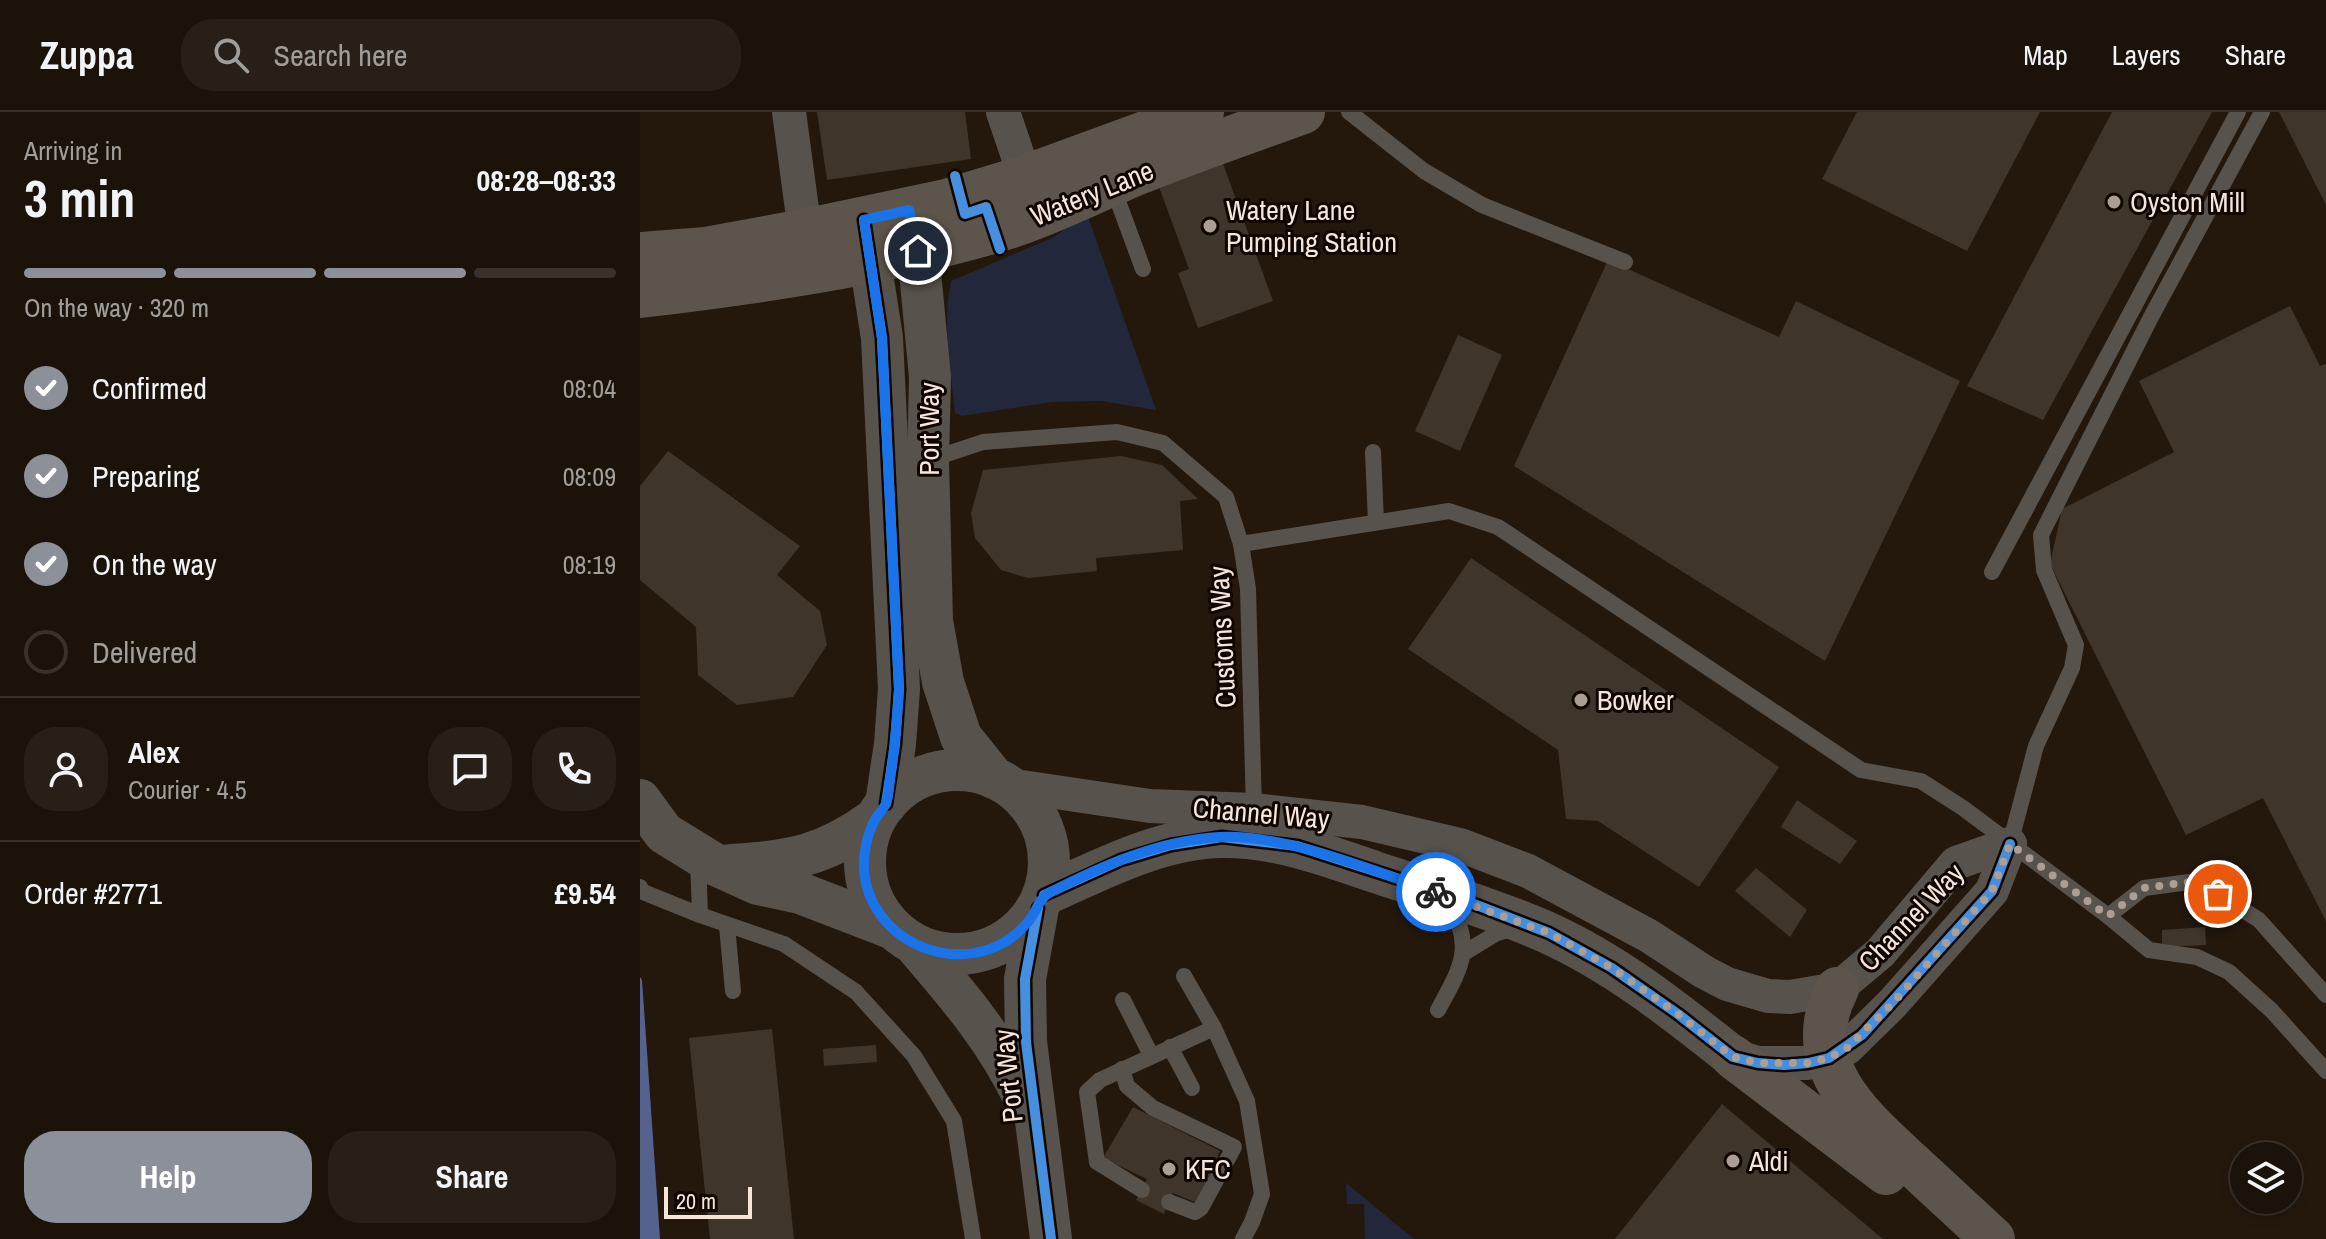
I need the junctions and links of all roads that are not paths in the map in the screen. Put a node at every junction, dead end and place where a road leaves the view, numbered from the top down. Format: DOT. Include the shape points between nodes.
graph roads {
  1 [pos="789,112"];
  2 [pos="1003,112"];
  3 [pos="1202,112"];
  4 [pos="1303,112"];
  5 [pos="1349,112"];
  6 [pos="2238,112"];
  7 [pos="2262,112"];
  8 [pos="1164,133"];
  9 [pos="1106,167"];
  10 [pos="1025,177"];
  11 [pos="864,220"];
  12 [pos="913,231"];
  13 [pos="807,252"];
  14 [pos="640,254"];
  15 [pos="871,262"];
  16 [pos="1625,262"];
  17 [pos="1143,269"];
  18 [pos="640,296"];
  19 [pos="1373,452"];
  20 [pos="928,460"];
  21 [pos="1376,522"];
  22 [pos="1241,544"];
  23 [pos="1992,572"];
  24 [pos="1001,782"];
  25 [pos="640,800"];
  26 [pos="1254,810"];
  27 [pos="880,812"];
  28 [pos="2010,844"];
  29 [pos="707,860"];
  30 [pos="640,887"];
  31 [pos="1442,894"];
  32 [pos="1041,902"];
  33 [pos="700,915"];
  34 [pos="2108,916"];
  35 [pos="1528,925"];
  36 [pos="727,926"];
  37 [pos="903,937"];
  38 [pos="1464,953"];
  39 [pos="1184,976"];
  40 [pos="1837,989"];
  41 [pos="733,991"];
  42 [pos="2326,995"];
  43 [pos="1123,1000"];
  44 [pos="1438,1010"];
  45 [pos="1214,1028"];
  46 [pos="1170,1047"];
  47 [pos="1151,1055"];
  48 [pos="1733,1057"];
  49 [pos="1829,1058"];
  50 [pos="1122,1069"];
  51 [pos="2326,1071"];
  52 [pos="1192,1088"];
  53 [pos="1038,1128"];
  54 [pos="1142,1190"];
  55 [pos="1169,1202"];
  56 [pos="973,1239"];
  57 [pos="1051,1239"];
  58 [pos="1243,1239"];
  59 [pos="1975,1239"];
  60 [pos="1993,1239"];
  1 -- 13 [label="street"];
  2 -- 10 [label="street"];
  3 -- 8 [label="highway, Watery Lane"];
  4 -- 8 [label="highway, Watery Lane"];
  5 -- 16 [label="lane" via="1424,171 1482,205"];
  6 -- 23 [label="lane"];
  7 -- 28 [label="lane" via="2041,535 2044,570 2076,645 2072,668 2036,746"];
  8 -- 9 [label="highway, Watery Lane"];
  9 -- 10 [label="highway, Watery Lane"];
  9 -- 12 [label="highway, Watery Lane" via="995,231"];
  9 -- 17 [label="lane"];
  10 -- 12 [label="highway, Watery Lane"];
  11 -- 12 [label="highway, Watery Lane"];
  11 -- 13 [label="highway, Watery Lane"];
  11 -- 15 [label="street, Port Way"];
  12 -- 15 [label="highway, Watery Lane"];
  12 -- 20 [label="street, Port Way" via="930,377"];
  13 -- 14 [label="highway, Watery Lane" via="706,249"];
  13 -- 15 [label="highway, Watery Lane"];
  13 -- 18 [label="highway, Watery Lane" via="745,284"];
  15 -- 27 [label="street, Port Way" via="882,338 899,689 895,744"];
  19 -- 21 [label="lane"];
  20 -- 22 [label="lane, Customs Way" via="983,442 1013,439 1117,432 1163,443 1226,497"];
  20 -- 24 [label="street, Port Way" via="932,621 943,682 961,737"];
  21 -- 22 [label="lane"];
  21 -- 28 [label="lane" via="1449,511 1498,527 1861,770 1921,781"];
  22 -- 26 [label="lane, Customs Way" via="1248,589"];
  24 -- 26 [label="street, Channel Way" via="1150,806"];
  24 -- 27 [label="street" via="963,770 937,772 912,781"];
  24 -- 32 [label="street" via="1037,815 1047,839 1050,865"];
  25 -- 29 [label="street" via="664,833"];
  26 -- 40 [label="street, Channel Way" via="1362,822 1460,845 1528,871 1704,972 1749,992 1790,997"];
  27 -- 29 [label="street" via="846,840 802,857"];
  27 -- 37 [label="street" via="866,844 864,872 873,902"];
  28 -- 34 [label="lane"];
  28 -- 40 [label="street, Channel Way" via="1956,863 1880,953"];
  28 -- 49 [label="street, Channel Way" via="1992,891 1862,1035"];
  29 -- 33 [label="lane"];
  29 -- 37 [label="street"];
  30 -- 33 [label="lane"];
  31 -- 32 [label="street, Channel Way" via="1297,846 1222,837 1121,860"];
  31 -- 35 [label="street, Channel Way"];
  31 -- 38 [label="lane" via="1461,925"];
  32 -- 37 [label="street" via="1006,941 978,953 946,955"];
  32 -- 53 [label="street, Port Way" via="1025,979 1026,1042"];
  33 -- 36 [label="lane"];
  34 -- 42 [label="lane" via="2144,888 2197,881 2259,920"];
  34 -- 51 [label="lane" via="2149,950 2197,957 2229,972"];
  35 -- 38 [label="lane" via="1497,933"];
  35 -- 48 [label="street, Channel Way" via="1612,968"];
  36 -- 41 [label="lane"];
  36 -- 56 [label="lane" via="784,944 856,992 914,1056 954,1121"];
  37 -- 53 [label="street, Port Way" via="978,1019 1008,1064"];
  38 -- 44 [label="lane"];
  39 -- 45 [label="lane"];
  40 -- 49 [label="highway" via="1827,1015"];
  43 -- 47 [label="lane"];
  45 -- 46 [label="lane"];
  45 -- 58 [label="lane" via="1247,1101 1260,1176 1262,1194"];
  46 -- 47 [label="lane"];
  46 -- 52 [label="lane"];
  47 -- 50 [label="lane"];
  48 -- 49 [label="street, Channel Way" via="1784,1065"];
  48 -- 59 [label="highway"];
  49 -- 60 [label="highway" via="1855,1110"];
  50 -- 54 [label="lane" via="1087,1092 1097,1162"];
  50 -- 55 [label="lane" via="1127,1086 1153,1108 1234,1147 1201,1208 1195,1212"];
  53 -- 57 [label="street, Port Way"];
}
